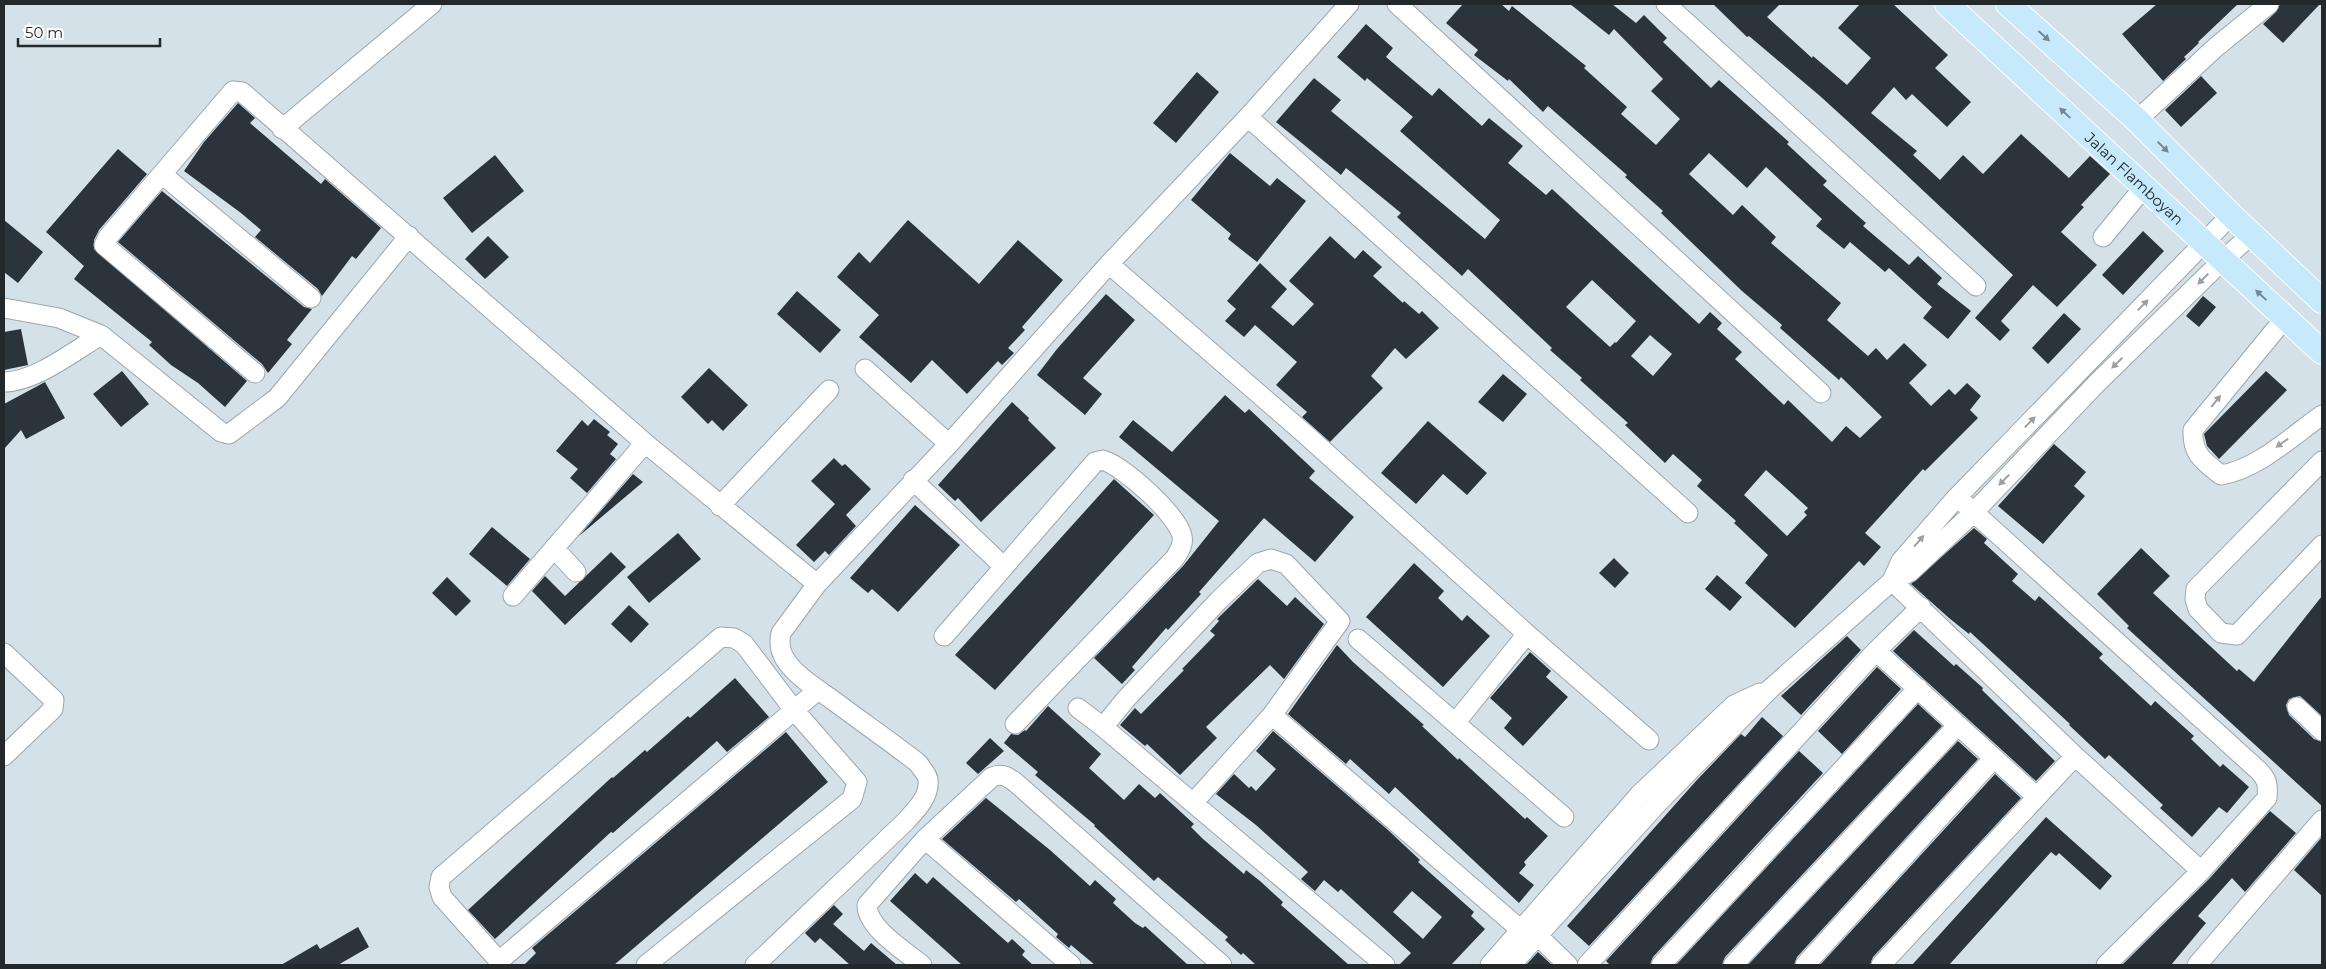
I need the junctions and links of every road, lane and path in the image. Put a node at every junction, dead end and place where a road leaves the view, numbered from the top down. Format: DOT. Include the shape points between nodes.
graph roads {
  1 [pos="432,4"];
  2 [pos="1349,4"];
  3 [pos="1397,4"];
  4 [pos="1666,4"];
  5 [pos="1947,4"];
  6 [pos="2008,4"];
  7 [pos="2269,4"];
  8 [pos="1248,117"];
  9 [pos="2137,120"];
  10 [pos="282,129"];
  11 [pos="163,175"];
  12 [pos="2144,187"];
  13 [pos="2231,215"];
  14 [pos="2252,234"];
  15 [pos="409,236"];
  16 [pos="2103,237"];
  17 [pos="2204,243"];
  18 [pos="2222,260"];
  19 [pos="1110,264"];
  20 [pos="1976,286"];
  21 [pos="311,298"];
  22 [pos="2322,301"];
  23 [pos="4,308"];
  24 [pos="2285,318"];
  25 [pos="100,335"];
  26 [pos="2322,352"];
  27 [pos="865,369"];
  28 [pos="255,373"];
  29 [pos="4,382"];
  30 [pos="829,390"];
  31 [pos="1821,393"];
  32 [pos="2322,415"];
  33 [pos="645,443"];
  34 [pos="949,444"];
  35 [pos="2322,461"];
  36 [pos="913,480"];
  37 [pos="1957,497"];
  38 [pos="720,506"];
  39 [pos="1688,513"];
  40 [pos="1973,513"];
  41 [pos="2322,545"];
  42 [pos="554,548"];
  43 [pos="1002,566"];
  44 [pos="576,572"];
  45 [pos="1892,581"];
  46 [pos="817,584"];
  47 [pos="513,596"];
  48 [pos="1921,607"];
  49 [pos="1527,634"];
  50 [pos="944,636"];
  51 [pos="1358,639"];
  52 [pos="1876,651"];
  53 [pos="4,653"];
  54 [pos="1918,688"];
  55 [pos="1770,689"];
  56 [pos="818,690"];
  57 [pos="2298,707"];
  58 [pos="1078,708"];
  59 [pos="794,710"];
  60 [pos="1272,715"];
  61 [pos="1456,722"];
  62 [pos="1015,724"];
  63 [pos="1958,725"];
  64 [pos="1103,727"];
  65 [pos="2322,731"];
  66 [pos="1649,740"];
  67 [pos="4,756"];
  68 [pos="2075,756"];
  69 [pos="1994,758"];
  70 [pos="1640,794"];
  71 [pos="2037,797"];
  72 [pos="1193,803"];
  73 [pos="1656,805"];
  74 [pos="1564,817"];
  75 [pos="2322,820"];
  76 [pos="925,839"];
  77 [pos="2201,871"];
  78 [pos="1529,933"];
  79 [pos="500,963"];
  80 [pos="646,965"];
  81 [pos="755,965"];
  82 [pos="922,965"];
  83 [pos="1071,965"];
  84 [pos="1222,965"];
  85 [pos="1385,965"];
  86 [pos="1490,965"];
  87 [pos="1511,965"];
  88 [pos="1568,965"];
  89 [pos="1587,965"];
  90 [pos="1661,965"];
  91 [pos="1733,965"];
  92 [pos="1805,965"];
  93 [pos="1880,965"];
  94 [pos="2106,965"];
  95 [pos="2196,965"];
  1 -- 10 [label="street"];
  2 -- 8 [label="street"];
  3 -- 31 [label="street"];
  4 -- 20 [label="street"];
  12 -- 5 [label="main road, Jalan Flamboyan, one-way"];
  6 -- 9 [label="main road, one-way"];
  7 -- 9 [label="street" via="2216,47"];
  8 -- 19 [label="street"];
  8 -- 39 [label="street"];
  9 -- 13 [label="main road, one-way"];
  10 -- 11 [label="street" via="242,92 233,91"];
  10 -- 15 [label="street"];
  11 -- 21 [label="street"];
  11 -- 28 [label="street" via="108,237 104,247"];
  12 -- 16 [label="street"];
  12 -- 17 [label="main road, Jalan Flamboyan"];
  13 -- 14 [label="main road"];
  13 -- 17 [label="street"];
  14 -- 18 [label="street"];
  14 -- 22 [label="main road"];
  15 -- 25 [label="street" via="277,398 229,434 221,432"];
  15 -- 33 [label="street"];
  17 -- 18 [label="main road, Jalan Flamboyan"];
  37 -- 17 [label="street, one-way"];
  24 -- 18 [label="main road, Jalan Flamboyan, one-way"];
  18 -- 40 [label="street, one-way" via="2097,382"];
  19 -- 34 [label="street"];
  19 -- 49 [label="street"];
  23 -- 25 [label="street" via="59,318"];
  24 -- 26 [label="main road, Jalan Flamboyan"];
  32 -- 24 [label="street, one-way" via="2236,472 2221,474 2200,458 2192,442 2193,430"];
  25 -- 29 [label="street" via="31,376"];
  27 -- 34 [label="street"];
  30 -- 38 [label="street"];
  33 -- 38 [label="street"];
  33 -- 42 [label="street"];
  34 -- 36 [label="street"];
  35 -- 41 [label="street" via="2196,589 2198,608 2221,633 2236,635"];
  36 -- 43 [label="street"];
  36 -- 46 [label="street"];
  37 -- 40 [label="street"];
  45 -- 37 [label="street, one-way" via="1901,561"];
  38 -- 46 [label="street"];
  40 -- 45 [label="street" via="1910,572"];
  40 -- 77 [label="street" via="2266,777 2268,798"];
  42 -- 44 [label="street"];
  42 -- 47 [label="street"];
  43 -- 50 [label="street"];
  43 -- 62 [label="street" via="1094,462 1102,460 1122,470 1158,502 1182,536 1182,546 1175,558"];
  45 -- 48 [label="street"];
  45 -- 55 [label="street"];
  46 -- 56 [label="street" via="779,640 785,660"];
  48 -- 52 [label="street"];
  48 -- 68 [label="street"];
  49 -- 61 [label="street"];
  49 -- 66 [label="street"];
  51 -- 61 [label="street"];
  52 -- 54 [label="street"];
  52 -- 89 [label="street"];
  53 -- 67 [label="street" via="55,704"];
  54 -- 63 [label="street"];
  54 -- 90 [label="street"];
  55 -- 70 [label="street" via="1734,705"];
  55 -- 73 [label="street"];
  56 -- 59 [label="street"];
  56 -- 81 [label="street" via="918,763 928,780 927,793 905,822"];
  57 -- 65 [label="street"];
  58 -- 64 [label="street"];
  59 -- 79 [label="street"];
  59 -- 79 [label="street" via="744,644 734,638 720,637 441,877 442,898"];
  59 -- 80 [label="street" via="857,782 852,800"];
  60 -- 64 [label="street" via="1340,621 1286,564 1271,559 1258,563 1219,600"];
  60 -- 72 [label="street"];
  60 -- 78 [label="street"];
  61 -- 74 [label="street"];
  63 -- 69 [label="street"];
  63 -- 91 [label="street"];
  64 -- 72 [label="street"];
  68 -- 71 [label="street"];
  68 -- 77 [label="street"];
  69 -- 71 [label="street"];
  69 -- 92 [label="street"];
  70 -- 73 [label="street"];
  70 -- 78 [label="street"];
  71 -- 93 [label="street"];
  72 -- 85 [label="street"];
  73 -- 78 [label="street"];
  75 -- 95 [label="street"];
  76 -- 82 [label="street" via="867,905 867,913 874,926"];
  76 -- 83 [label="street"];
  76 -- 84 [label="street" via="992,777 1005,775"];
  77 -- 94 [label="street"];
  78 -- 86 [label="street"];
  78 -- 87 [label="street"];
  78 -- 88 [label="street"];
}
